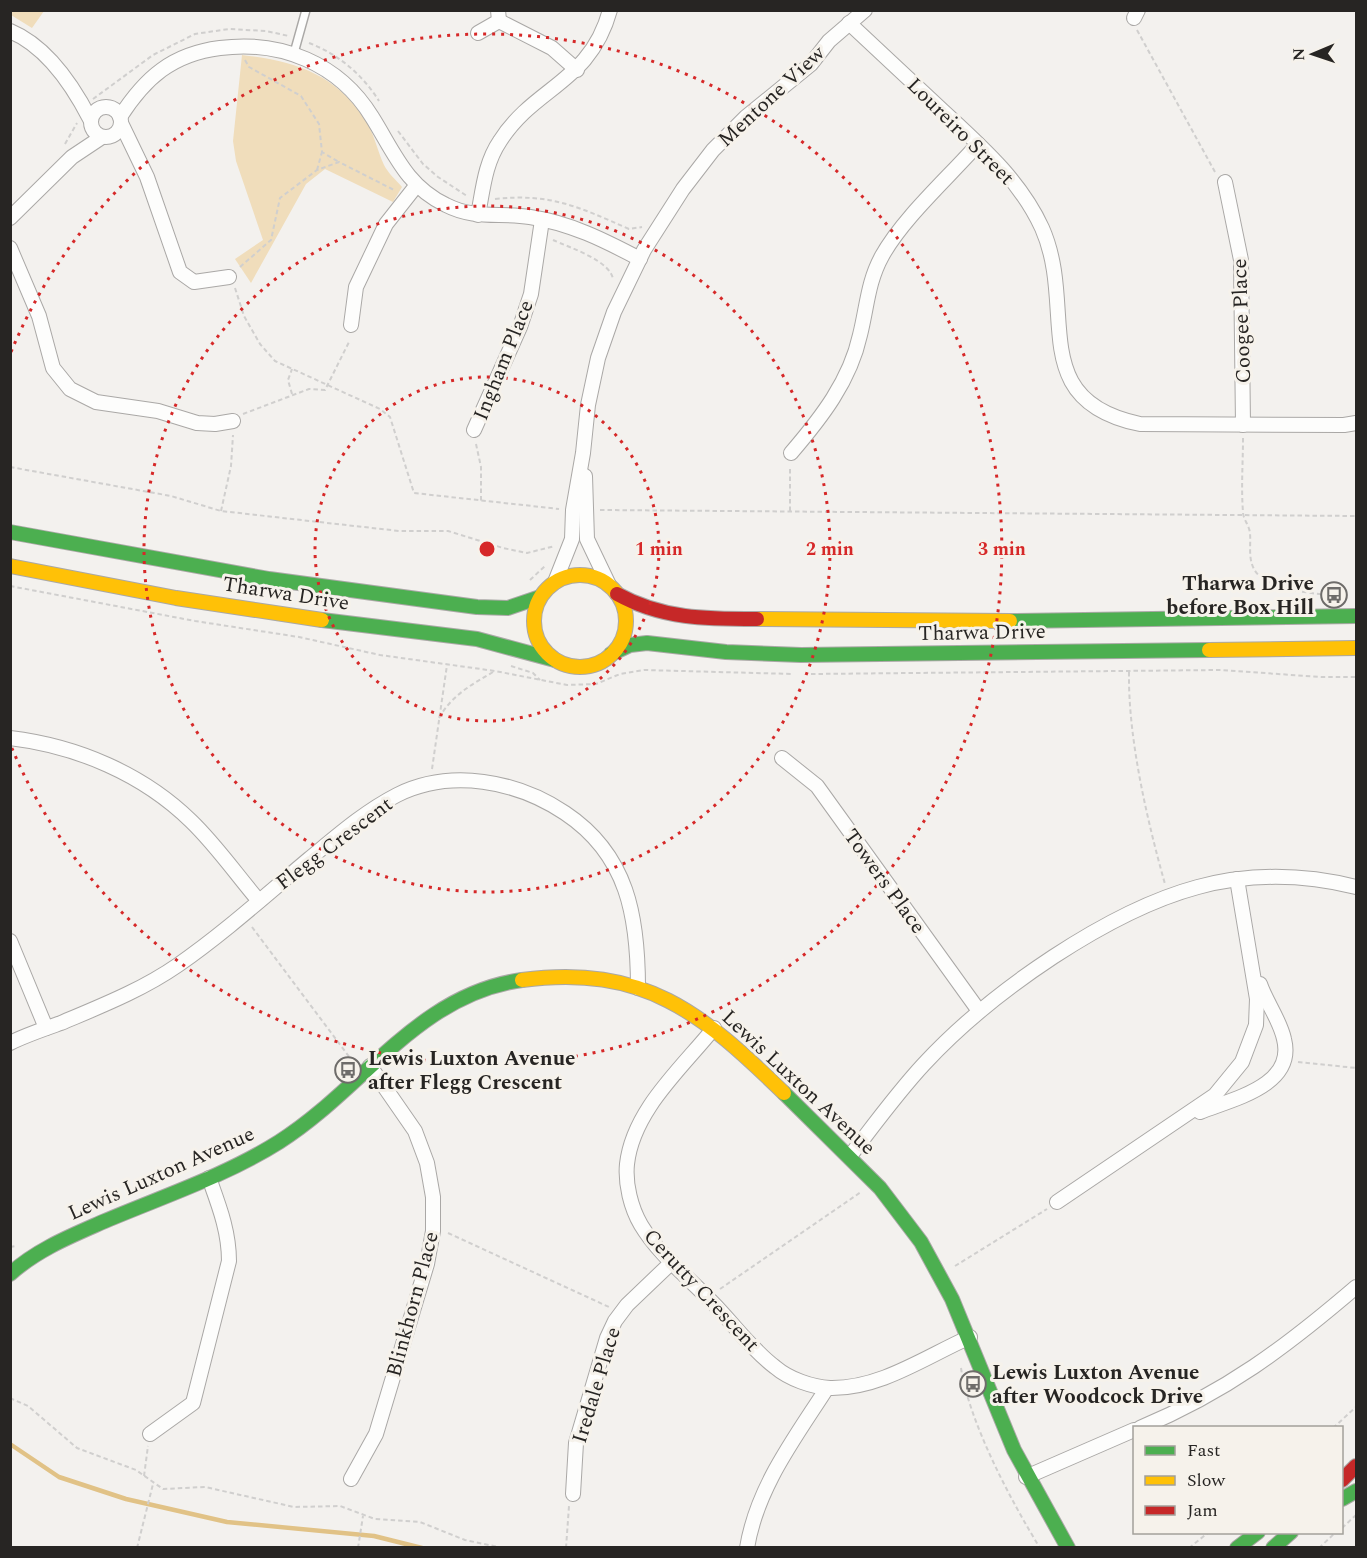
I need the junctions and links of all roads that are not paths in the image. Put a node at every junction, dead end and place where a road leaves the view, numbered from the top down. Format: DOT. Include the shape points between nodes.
graph roads {
  1 [pos="306,10"];
  2 [pos="610,10"];
  3 [pos="865,10"];
  4 [pos="498,16"];
  5 [pos="849,23"];
  6 [pos="10,31"];
  7 [pos="478,33"];
  8 [pos="294,53"];
  9 [pos="577,70"];
  10 [pos="138,89"];
  11 [pos="91,109"];
  12 [pos="120,120"];
  13 [pos="105,137"];
  14 [pos="978,144"];
  15 [pos="67,152"];
  16 [pos="134,153"];
  17 [pos="1225,182"];
  18 [pos="416,186"];
  19 [pos="478,215"];
  20 [pos="10,218"];
  21 [pos="542,220"];
  22 [pos="10,248"];
  23 [pos="640,259"];
  24 [pos="229,277"];
  25 [pos="351,325"];
  26 [pos="232,421"];
  27 [pos="1356,423"];
  28 [pos="1243,425"];
  29 [pos="474,430"];
  30 [pos="791,453"];
  31 [pos="580,510"];
  32 [pos="10,532"];
  33 [pos="10,566"];
  34 [pos="555,582"];
  35 [pos="613,590"];
  36 [pos="540,597"];
  37 [pos="1356,616"];
  38 [pos="1356,648"];
  39 [pos="611,654"];
  40 [pos="555,660"];
  41 [pos="10,738"];
  42 [pos="782,758"];
  43 [pos="1238,879"];
  44 [pos="1356,887"];
  45 [pos="259,901"];
  46 [pos="10,941"];
  47 [pos="1248,942"];
  48 [pos="638,988"];
  49 [pos="979,1011"];
  50 [pos="46,1028"];
  51 [pos="714,1028"];
  52 [pos="10,1044"];
  53 [pos="370,1066"];
  54 [pos="1164,1131"];
  55 [pos="850,1156"];
  56 [pos="209,1178"];
  57 [pos="1057,1202"];
  58 [pos="672,1262"];
  59 [pos="12,1268"];
  60 [pos="1356,1287"];
  61 [pos="970,1337"];
  62 [pos="827,1388"];
  63 [pos="1144,1426"];
  64 [pos="1133,1430"];
  65 [pos="150,1434"];
  66 [pos="1356,1466"];
  67 [pos="1026,1477"];
  68 [pos="1343,1478"];
  69 [pos="351,1479"];
  70 [pos="573,1494"];
  71 [pos="1257,1534"];
  72 [pos="1290,1534"];
  73 [pos="747,1548"];
  74 [pos="1068,1548"];
  75 [pos="1237,1548"];
  76 [pos="1273,1548"];
  1 -- 8 [label="lane"];
  2 -- 9 [label="street" via="601,37"];
  3 -- 5 [label="street, Mentone View"];
  4 -- 7 [label="street"];
  4 -- 9 [label="street" via="552,48"];
  5 -- 14 [label="street, Loureiro Street"];
  5 -- 23 [label="street, Mentone View" via="811,64 746,117 713,150 683,189"];
  6 -- 11 [label="street" via="39,49"];
  8 -- 10 [label="street" via="247,45 199,53 171,64"];
  8 -- 18 [label="street" via="330,72 356,95"];
  9 -- 19 [label="street" via="524,112 506,132 487,166"];
  10 -- 11 [label="street"];
  10 -- 12 [label="street"];
  11 -- 12 [label="street" via="116,110"];
  11 -- 13 [label="street" via="93,131"];
  11 -- 15 [label="street"];
  12 -- 13 [label="street" via="116,134"];
  12 -- 16 [label="street"];
  13 -- 15 [label="street"];
  13 -- 16 [label="street"];
  14 -- 28 [label="street, Loureiro Street" via="1015,183 1042,229 1056,280 1062,360 1068,379 1080,396 1096,410 1140,424"];
  14 -- 30 [label="street" via="883,255 871,279 860,337 847,371 825,414"];
  15 -- 20 [label="street"];
  16 -- 24 [label="street" via="147,177 180,272 194,282"];
  17 -- 28 [label="street, Coogee Place" via="1241,260"];
  18 -- 19 [label="street" via="445,205"];
  18 -- 25 [label="street" via="386,224 356,287"];
  19 -- 21 [label="street"];
  21 -- 23 [label="street" via="569,224"];
  21 -- 29 [label="street, Ingham Place" via="531,294"];
  22 -- 26 [label="street" via="39,316 53,369 70,389 96,402 158,411 197,423"];
  23 -- 31 [label="street, Mentone View" via="614,312 598,358 588,405"];
  27 -- 28 [label="street, Loureiro Street"];
  31 -- 34 [label="street, Mentone View"];
  31 -- 35 [label="street, Mentone View" via="587,539"];
  32 -- 36 [label="main road, Tharwa Drive" via="269,579 477,607 508,608"];
  33 -- 40 [label="main road, Tharwa Drive" via="307,618 506,643"];
  34 -- 35 [label="main road" via="582,575 596,578"];
  34 -- 36 [label="main road"];
  35 -- 37 [label="main road, Tharwa Drive" via="660,613 718,619 998,621"];
  35 -- 39 [label="main road" via="624,609 626,625"];
  36 -- 40 [label="main road" via="534,625 537,639"];
  38 -- 39 [label="main road, Tharwa Drive" via="801,655 726,652 648,642"];
  39 -- 40 [label="main road" via="585,667"];
  41 -- 45 [label="street" via="89,756 160,795 202,833"];
  42 -- 49 [label="street, Towers Place" via="817,786"];
  43 -- 44 [label="street" via="1326,880"];
  43 -- 47 [label="street"];
  43 -- 49 [label="street" via="1168,895 1098,928 1021,978"];
  45 -- 48 [label="street, Flegg Crescent" via="357,820 398,794 432,784 465,781 516,787 547,801 587,830 612,861 632,907"];
  45 -- 50 [label="street, Flegg Crescent" via="177,965 140,988"];
  46 -- 50 [label="street"];
  47 -- 54 [label="street" via="1257,1008 1252,1038 1242,1062 1215,1095"];
  47 -- 54 [label="street" via="1260,986 1284,1038 1284,1060 1272,1080 1258,1090 1192,1115"];
  48 -- 51 [label="main road, Lewis Luxton Avenue" via="680,1006"];
  48 -- 53 [label="main road, Lewis Luxton Avenue" via="589,978 553,977 482,990 419,1022"];
  49 -- 55 [label="street" via="925,1062"];
  50 -- 52 [label="street, Flegg Crescent"];
  51 -- 55 [label="main road, Lewis Luxton Avenue"];
  51 -- 58 [label="street, Cerutty Crescent" via="651,1104 637,1127 627,1165 628,1191 636,1215"];
  53 -- 56 [label="main road, Lewis Luxton Avenue" via="301,1128 264,1152"];
  53 -- 69 [label="street, Blinkhorn Place" via="415,1131 434,1197 433,1231 427,1264 376,1434"];
  54 -- 57 [label="street"];
  55 -- 61 [label="main road, Lewis Luxton Avenue" via="921,1241"];
  56 -- 59 [label="main road, Lewis Luxton Avenue" via="63,1239"];
  56 -- 65 [label="street" via="229,1240 229,1261 193,1403"];
  58 -- 62 [label="street, Cerutty Crescent" via="775,1367 804,1383"];
  58 -- 70 [label="street, Iredale Place" via="620,1314 607,1338 576,1443"];
  60 -- 63 [label="street" via="1250,1372"];
  61 -- 62 [label="street, Cerutty Crescent" via="874,1382"];
  61 -- 67 [label="main road, Lewis Luxton Avenue"];
  62 -- 73 [label="street" via="760,1500"];
  64 -- 67 [label="street"];
  66 -- 68 [label="main road"];
  67 -- 74 [label="main road, Lewis Luxton Avenue"];
  71 -- 75 [label="main road"];
  72 -- 76 [label="main road"];
}
